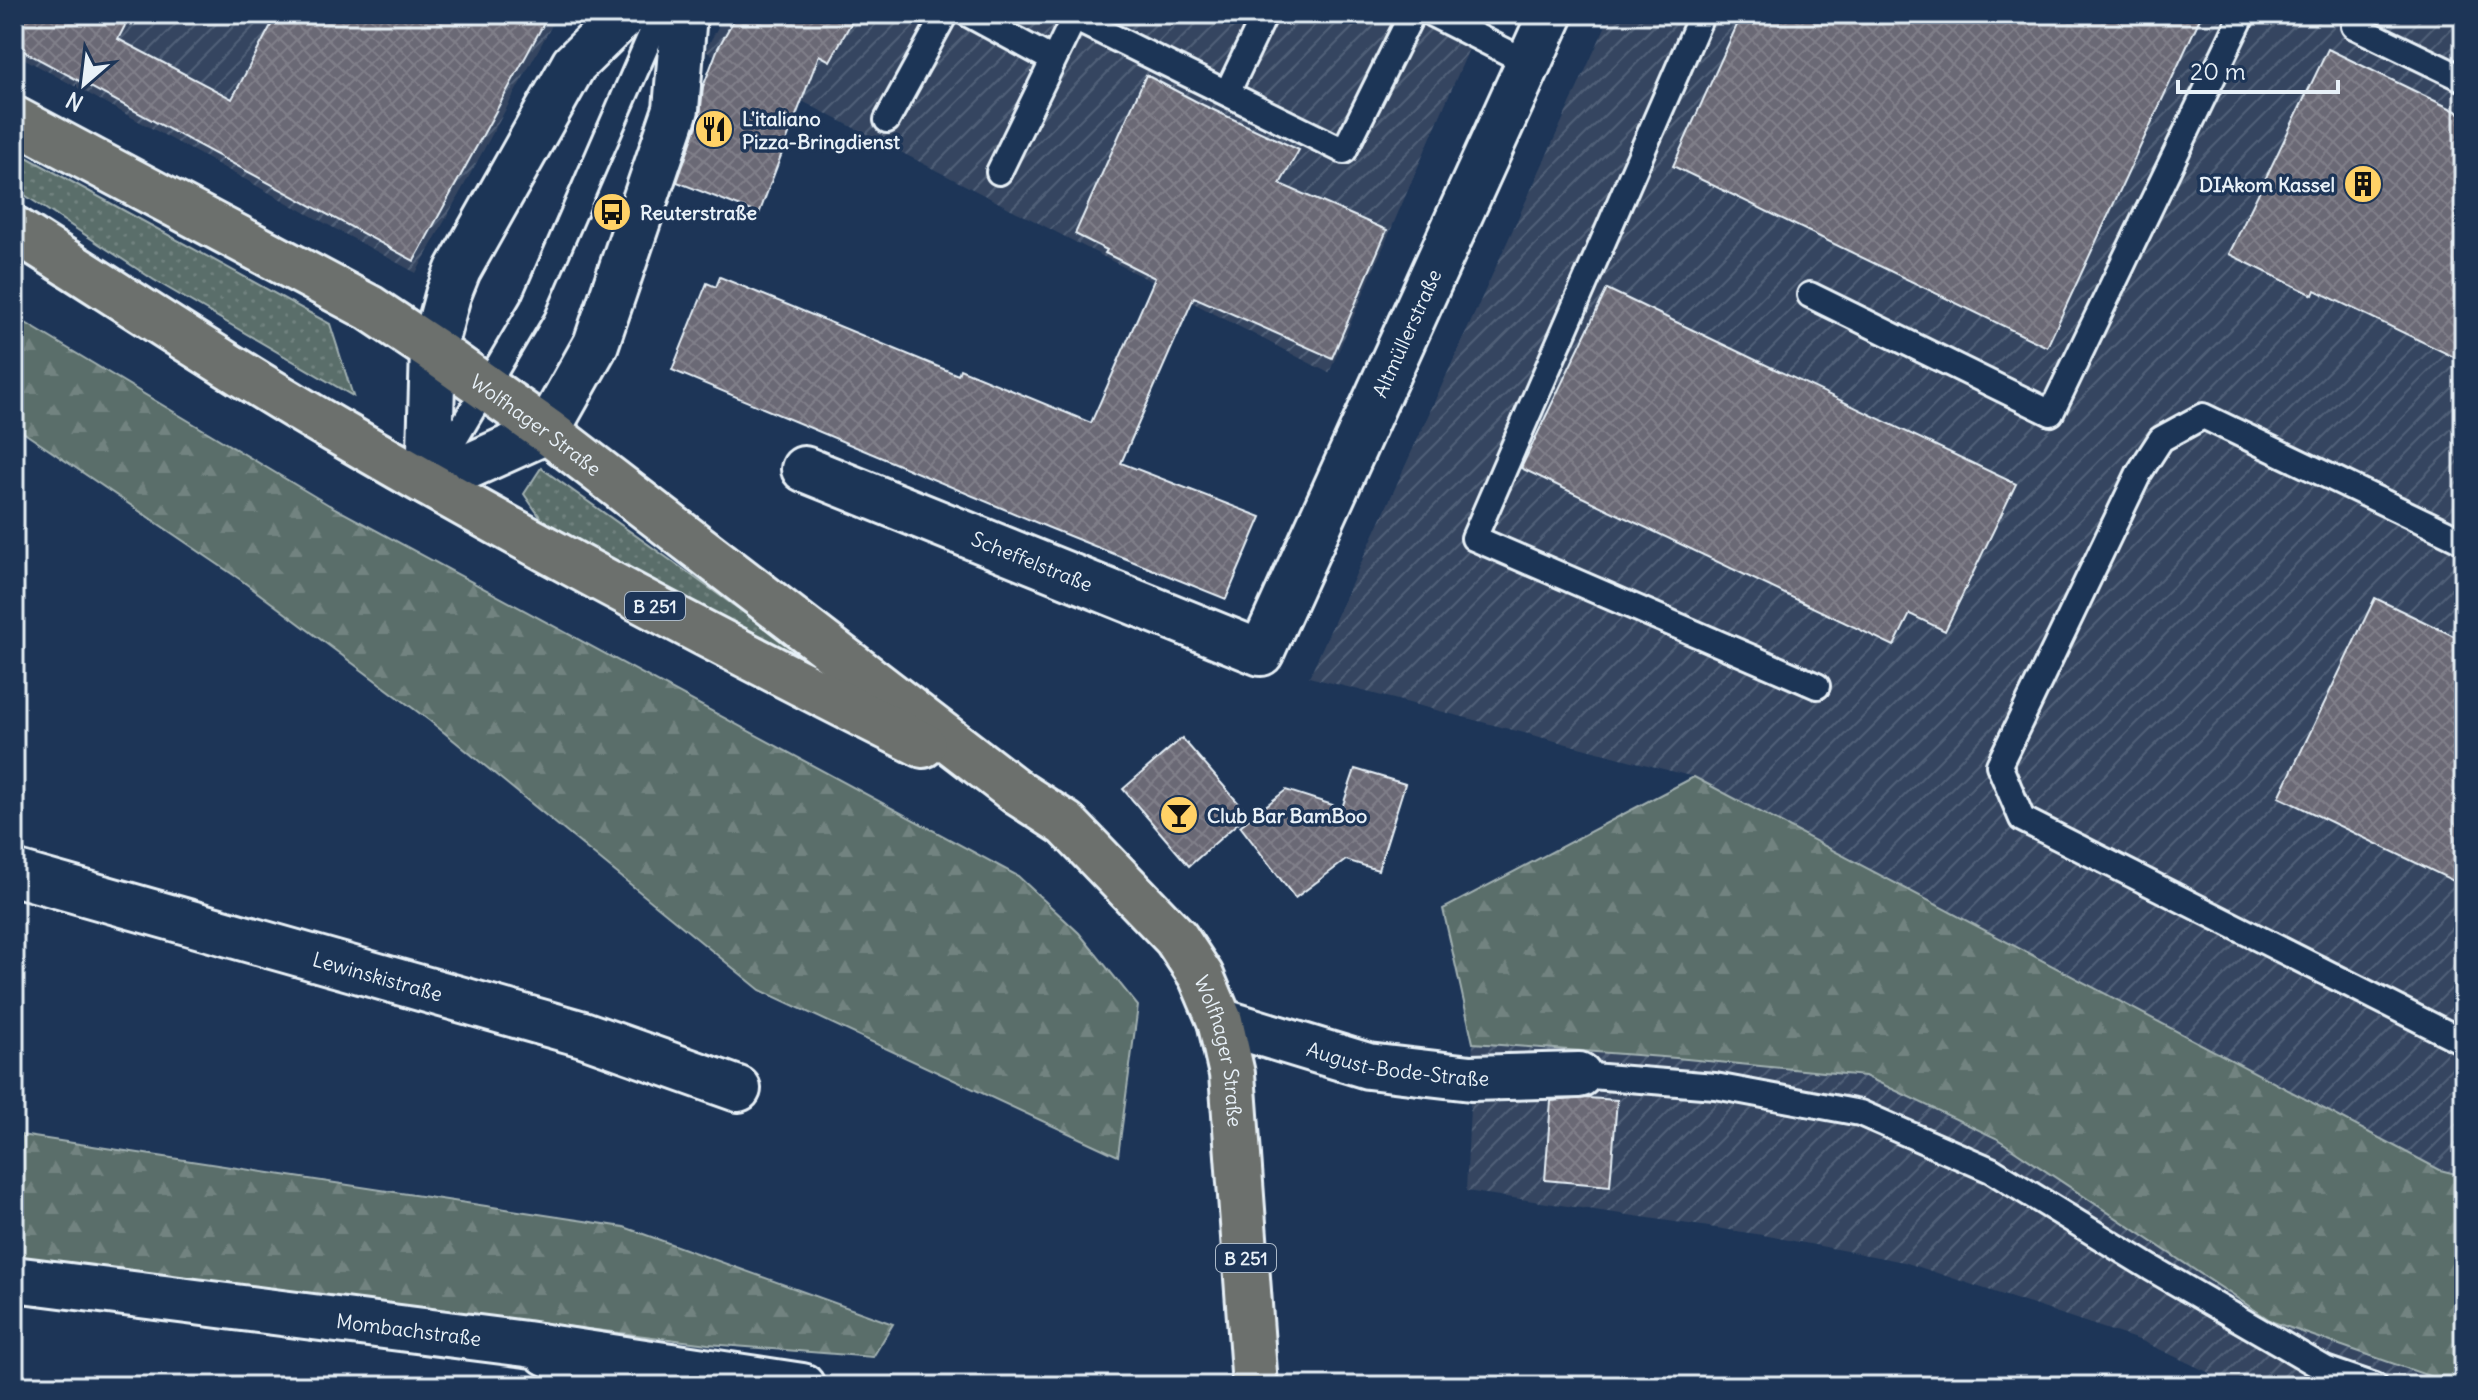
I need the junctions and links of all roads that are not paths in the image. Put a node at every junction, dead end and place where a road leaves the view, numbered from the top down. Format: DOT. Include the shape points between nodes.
graph roads {
  1 [pos="625,14"];
  2 [pos="660,14"];
  3 [pos="684,14"];
  4 [pos="945,14"];
  5 [pos="968,14"];
  6 [pos="1265,14"];
  7 [pos="1412,14"];
  8 [pos="1432,14"];
  9 [pos="1551,14"];
  10 [pos="1702,14"];
  11 [pos="2243,14"];
  12 [pos="2359,14"];
  13 [pos="1075,16"];
  14 [pos="1053,60"];
  15 [pos="1529,63"];
  16 [pos="2464,79"];
  17 [pos="1227,93"];
  18 [pos="14,119"];
  19 [pos="887,120"];
  20 [pos="999,172"];
  21 [pos="14,229"];
  22 [pos="1810,295"];
  23 [pos="433,350"];
  24 [pos="486,389"];
  25 [pos="547,431"];
  26 [pos="804,469"];
  27 [pos="429,484"];
  28 [pos="2464,541"];
  29 [pos="1261,653"];
  30 [pos="1817,686"];
  31 [pos="1018,793"];
  32 [pos="14,873"];
  33 [pos="1224,1038"];
  34 [pos="2464,1042"];
  35 [pos="1579,1075"];
  36 [pos="738,1089"];
  37 [pos="14,1279"];
  38 [pos="526,1344"];
  39 [pos="620,1386"];
  40 [pos="802,1386"];
  41 [pos="1255,1386"];
  42 [pos="2375,1386"];
  1 -- 23 [label="street" via="574,64 458,270"];
  2 -- 24 [label="lane" via="533,307"];
  3 -- 25 [label="street" via="676,109 596,344"];
  4 -- 19 [label="lane"];
  5 -- 14 [label="lane"];
  6 -- 17 [label="lane"];
  7 -- 17 [label="lane" via="1344,151"];
  8 -- 15 [label="lane"];
  9 -- 15 [label="street, Altmüllerstraße"];
  10 -- 30 [label="lane" via="1474,538"];
  11 -- 22 [label="lane" via="2051,413"];
  12 -- 16 [label="lane" via="2354,26"];
  13 -- 14 [label="lane"];
  13 -- 17 [label="lane"];
  14 -- 20 [label="lane"];
  15 -- 29 [label="street, Altmüllerstraße"];
  18 -- 23 [label="main road, Wolfhager Straße / B 251" via="370,308"];
  21 -- 27 [label="main road, Wolfhager Straße / B 251"];
  23 -- 24 [label="main road, Wolfhager Straße / B 251"];
  23 -- 27 [label="street"];
  24 -- 25 [label="main road, Wolfhager Straße / B 251"];
  24 -- 27 [label="lane"];
  25 -- 27 [label="street"];
  25 -- 31 [label="main road, Wolfhager Straße / B 251"];
  26 -- 29 [label="street, Scheffelstraße"];
  27 -- 31 [label="main road, Wolfhager Straße / B 251"];
  28 -- 34 [label="lane" via="2203,416 2161,439 2139,473 1999,765 2022,819"];
  31 -- 33 [label="main road, Wolfhager Straße / B 251" via="1066,824 1176,938 1201,976"];
  32 -- 36 [label="street, Lewinskistraße" via="583,1034"];
  33 -- 35 [label="street, August-Bode-Straße" via="1368,1066 1471,1078"];
  33 -- 41 [label="main road, Wolfhager Straße / B 251" via="1234,1102"];
  35 -- 42 [label="lane" via="1715,1086 1860,1113 1991,1170 2325,1369"];
  37 -- 38 [label="street, Mombachstraße"];
  38 -- 39 [label="street"];
  38 -- 40 [label="street, Mombachstraße"];
}
